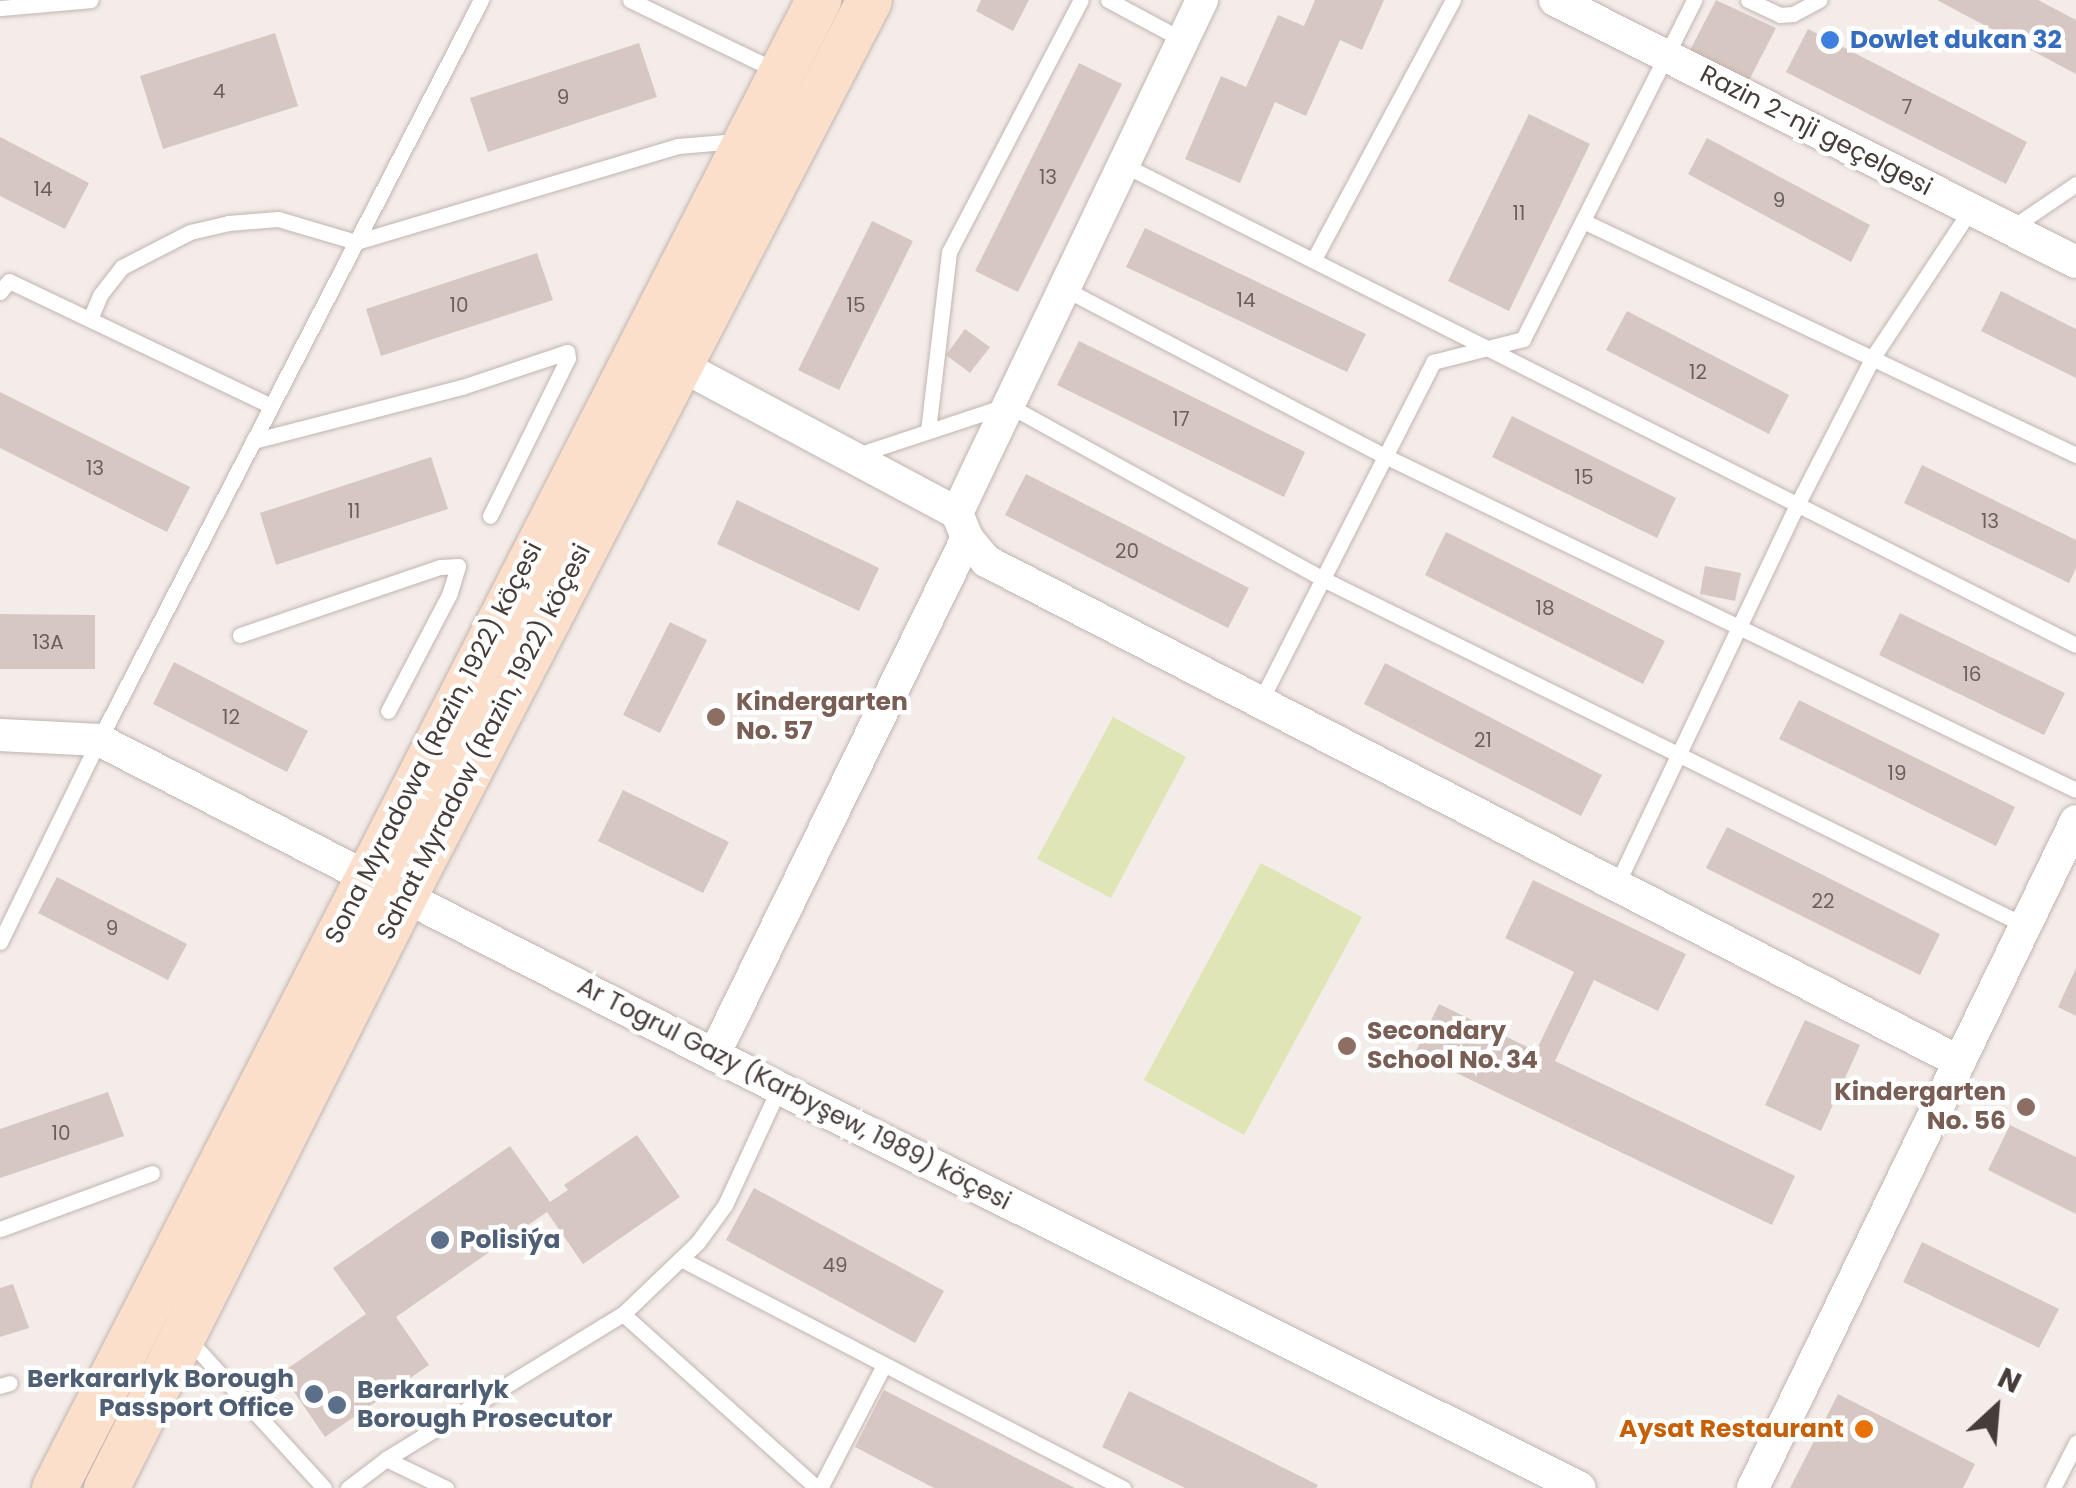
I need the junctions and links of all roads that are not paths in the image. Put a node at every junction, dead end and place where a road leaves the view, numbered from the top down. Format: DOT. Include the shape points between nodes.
graph roads {
  1 [pos="84,0"];
  2 [pos="481,0"];
  3 [pos="630,0"];
  4 [pos="818,0"];
  5 [pos="869,0"];
  6 [pos="1080,0"];
  7 [pos="1108,0"];
  8 [pos="1202,0"];
  9 [pos="1453,0"];
  10 [pos="1555,0"];
  11 [pos="1694,0"];
  12 [pos="1748,0"];
  13 [pos="1819,0"];
  14 [pos="0,8"];
  15 [pos="1183,40"];
  16 [pos="1666,56"];
  17 [pos="780,72"];
  18 [pos="746,140"];
  19 [pos="1122,164"];
  20 [pos="2076,184"];
  21 [pos="1971,209"];
  22 [pos="1583,221"];
  23 [pos="2010,229"];
  24 [pos="356,242"];
  25 [pos="1314,259"];
  26 [pos="2076,262"];
  27 [pos="3,283"];
  28 [pos="1064,288"];
  29 [pos="90,320"];
  30 [pos="1492,347"];
  31 [pos="1873,357"];
  32 [pos="678,364"];
  33 [pos="1008,405"];
  34 [pos="272,406"];
  35 [pos="928,431"];
  36 [pos="253,441"];
  37 [pos="2076,455"];
  38 [pos="852,456"];
  39 [pos="1385,456"];
  40 [pos="1798,503"];
  41 [pos="490,516"];
  42 [pos="962,525"];
  43 [pos="1323,579"];
  44 [pos="1740,629"];
  45 [pos="240,635"];
  46 [pos="2076,644"];
  47 [pos="1259,704"];
  48 [pos="388,711"];
  49 [pos="0,736"];
  50 [pos="99,740"];
  51 [pos="1676,756"];
  52 [pos="2076,790"];
  53 [pos="2076,822"];
  54 [pos="365,876"];
  55 [pos="1616,886"];
  56 [pos="404,896"];
  57 [pos="2026,926"];
  58 [pos="0,942"];
  59 [pos="714,1055"];
  60 [pos="1960,1062"];
  61 [pos="778,1088"];
  62 [pos="152,1173"];
  63 [pos="0,1228"];
  64 [pos="681,1259"];
  65 [pos="624,1314"];
  66 [pos="185,1336"];
  67 [pos="882,1366"];
  68 [pos="2076,1442"];
  69 [pos="386,1459"];
  70 [pos="54,1488"];
  71 [pos="106,1488"];
  72 [pos="324,1488"];
  73 [pos="348,1488"];
  74 [pos="446,1488"];
  75 [pos="818,1488"];
  76 [pos="1123,1488"];
  77 [pos="1580,1488"];
  78 [pos="1753,1488"];
  79 [pos="2053,1488"];
  1 -- 14 [label="lane"];
  2 -- 24 [label="lane"];
  3 -- 17 [label="lane"];
  4 -- 17 [label="main road, Sona Myradowa (Razin, 1922) köçesi"];
  5 -- 32 [label="main road, Sahat Myradow (Razin, 1922) köçesi"];
  6 -- 35 [label="lane" via="950,252"];
  7 -- 15 [label="lane"];
  8 -- 15 [label="street"];
  9 -- 25 [label="lane"];
  10 -- 16 [label="street, Razin 2-nji geçelgesi"];
  11 -- 16 [label="lane"];
  12 -- 13 [label="lane" via="1780,15"];
  15 -- 19 [label="street"];
  16 -- 21 [label="street, Razin 2-nji geçelgesi"];
  16 -- 22 [label="lane"];
  17 -- 18 [label="main road, Sona Myradowa (Razin, 1922) köçesi"];
  18 -- 24 [label="lane" via="678,146"];
  18 -- 54 [label="main road, Sona Myradowa (Razin, 1922) köçesi"];
  19 -- 25 [label="lane"];
  19 -- 28 [label="street"];
  20 -- 23 [label="lane"];
  21 -- 23 [label="street, Razin 2-nji geçelgesi"];
  21 -- 31 [label="lane"];
  22 -- 30 [label="lane" via="1523,340"];
  22 -- 31 [label="lane"];
  23 -- 26 [label="street, Razin 2-nji geçelgesi"];
  24 -- 29 [label="lane" via="278,219 190,232 122,267"];
  24 -- 34 [label="lane"];
  25 -- 30 [label="lane"];
  27 -- 29 [label="lane"];
  28 -- 33 [label="street"];
  28 -- 39 [label="lane"];
  29 -- 34 [label="lane"];
  30 -- 39 [label="lane" via="1432,362"];
  30 -- 40 [label="lane"];
  31 -- 37 [label="lane"];
  31 -- 40 [label="lane"];
  32 -- 38 [label="street"];
  32 -- 56 [label="main road, Sahat Myradow (Razin, 1922) köçesi"];
  33 -- 35 [label="lane"];
  33 -- 42 [label="street"];
  33 -- 43 [label="lane"];
  34 -- 36 [label="lane"];
  35 -- 38 [label="lane"];
  36 -- 41 [label="lane" via="462,387 567,352"];
  36 -- 50 [label="lane"];
  38 -- 42 [label="street"];
  39 -- 43 [label="lane"];
  39 -- 44 [label="lane"];
  40 -- 44 [label="lane"];
  40 -- 46 [label="lane"];
  42 -- 47 [label="street" via="986,560"];
  42 -- 59 [label="street"];
  43 -- 47 [label="lane"];
  43 -- 51 [label="lane"];
  44 -- 51 [label="lane"];
  44 -- 52 [label="lane"];
  45 -- 48 [label="lane" via="458,566"];
  47 -- 55 [label="street"];
  49 -- 50 [label="street, Ar Togrul Gazy (Karbyşew, 1989) köçesi"];
  50 -- 54 [label="street, Ar Togrul Gazy (Karbyşew, 1989) köçesi"];
  50 -- 58 [label="lane"];
  51 -- 55 [label="lane"];
  51 -- 57 [label="lane"];
  53 -- 57 [label="street"];
  54 -- 56 [label="street, Ar Togrul Gazy (Karbyşew, 1989) köçesi"];
  54 -- 70 [label="main road, Sona Myradowa (Razin, 1922) köçesi"];
  55 -- 60 [label="street"];
  56 -- 59 [label="street, Ar Togrul Gazy (Karbyşew, 1989) köçesi"];
  56 -- 66 [label="main road, Sahat Myradow (Razin, 1922) köçesi"];
  57 -- 60 [label="street"];
  59 -- 61 [label="street, Ar Togrul Gazy (Karbyşew, 1989) köçesi"];
  60 -- 78 [label="street"];
  61 -- 64 [label="lane" via="725,1206"];
  61 -- 77 [label="street, Ar Togrul Gazy (Karbyşew, 1989) köçesi"];
  62 -- 63 [label="lane"];
  64 -- 65 [label="lane"];
  64 -- 67 [label="lane"];
  65 -- 69 [label="lane"];
  65 -- 75 [label="lane"];
  66 -- 71 [label="main road, Sahat Myradow (Razin, 1922) köçesi"];
  66 -- 72 [label="lane"];
  67 -- 75 [label="lane"];
  67 -- 76 [label="lane"];
  68 -- 79 [label="lane"];
  69 -- 73 [label="lane"];
  69 -- 74 [label="lane"];
}
